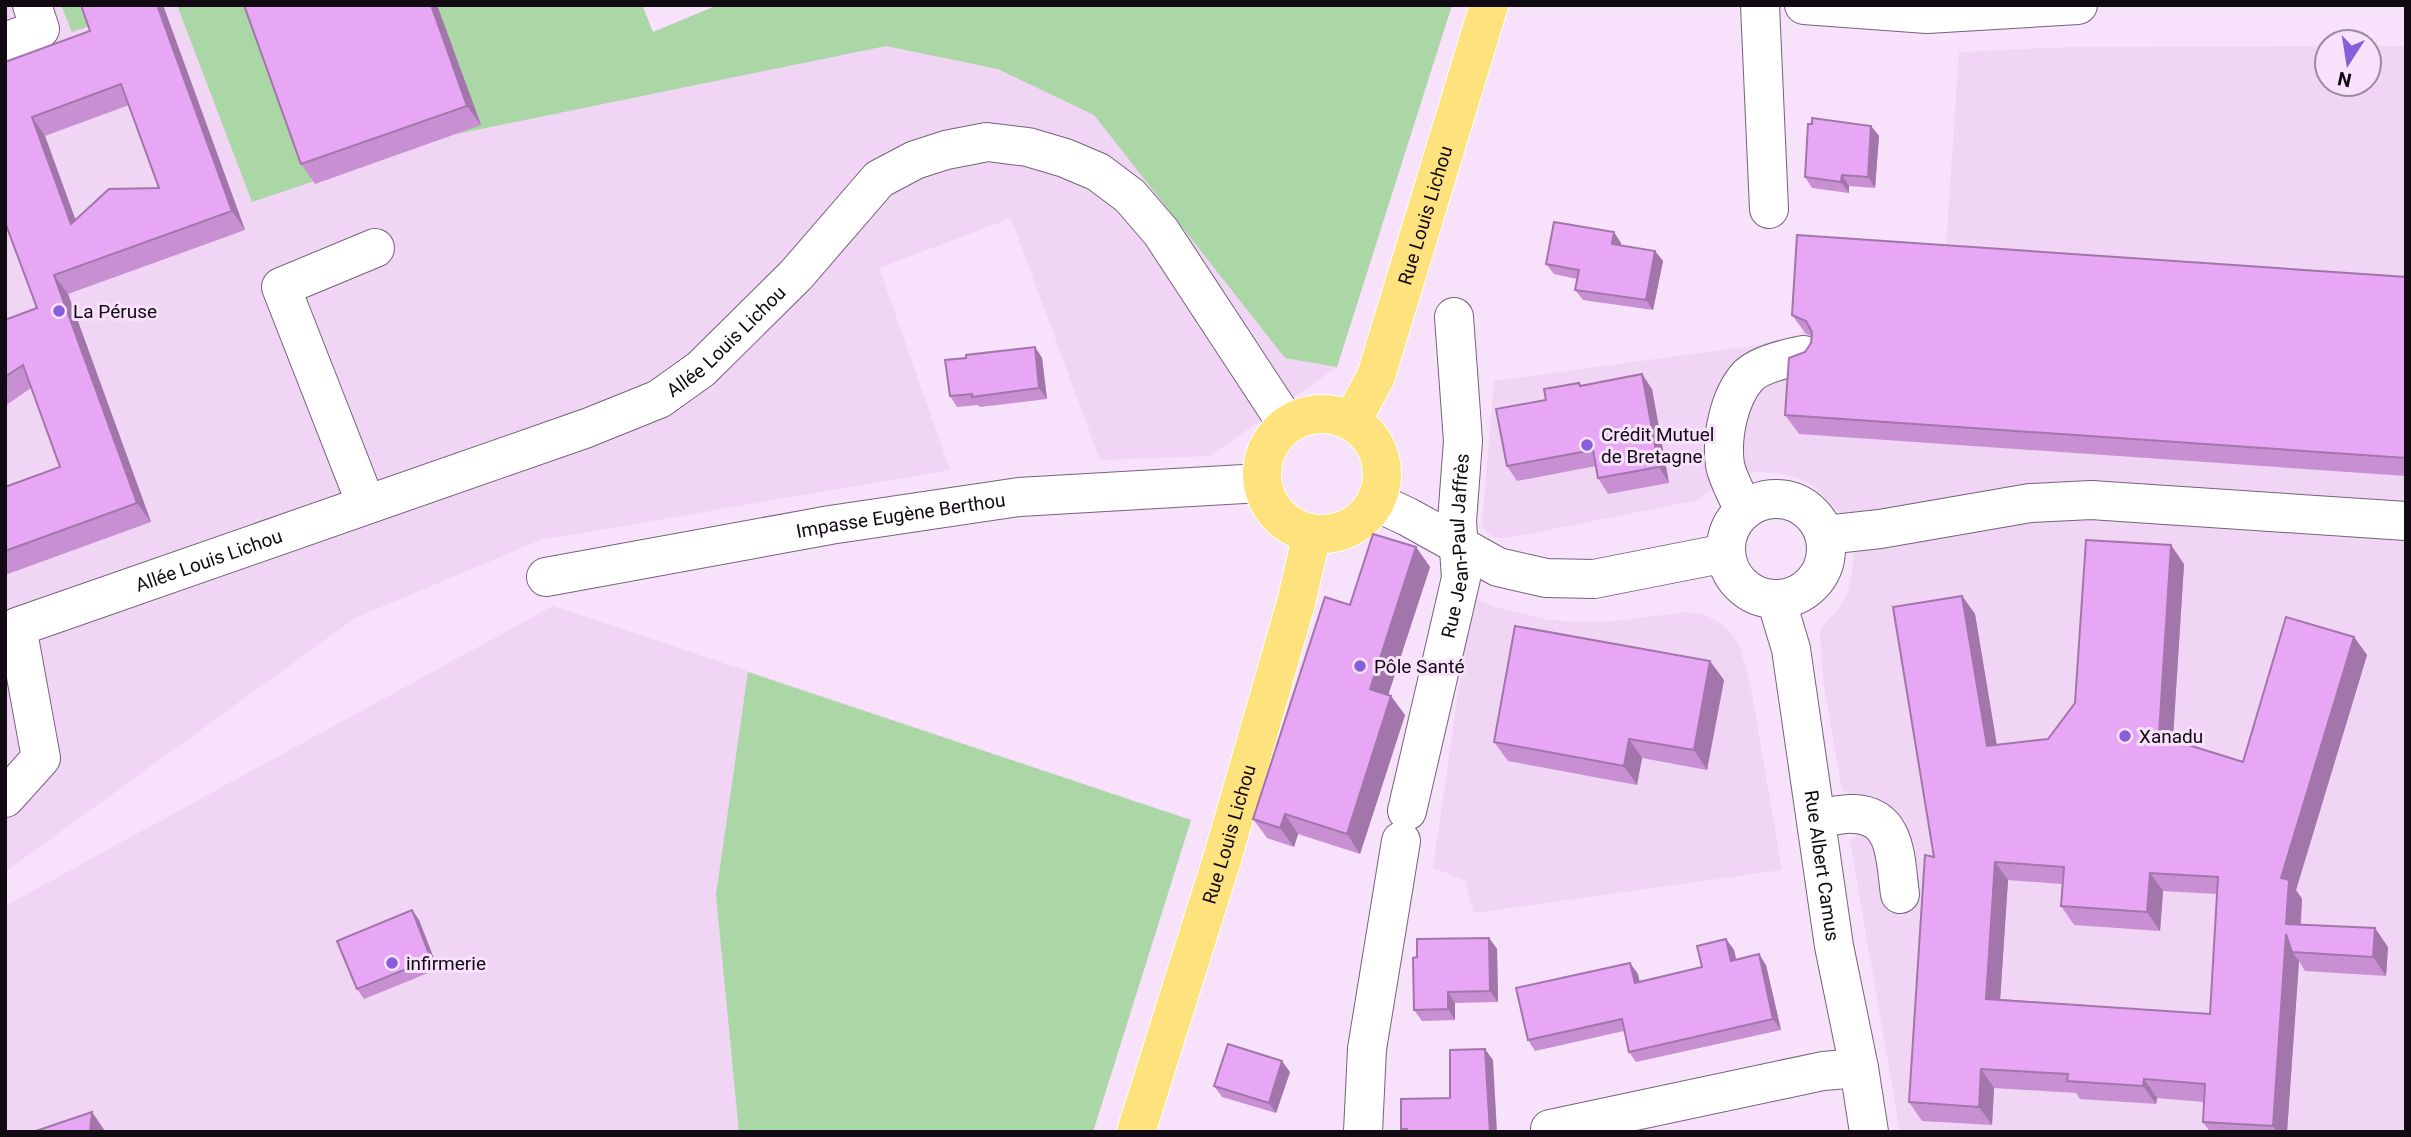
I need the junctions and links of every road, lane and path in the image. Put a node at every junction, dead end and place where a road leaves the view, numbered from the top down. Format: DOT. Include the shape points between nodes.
graph roads {
  1 [pos="32,5"];
  2 [pos="1489,5"];
  3 [pos="1760,5"];
  4 [pos="1804,5"];
  5 [pos="2078,5"];
  6 [pos="5,42"];
  7 [pos="1769,209"];
  8 [pos="375,248"];
  9 [pos="1454,317"];
  10 [pos="1804,355"];
  11 [pos="1352,421"];
  12 [pos="1287,424"];
  13 [pos="1261,483"];
  14 [pos="1376,502"];
  15 [pos="366,504"];
  16 [pos="1744,511"];
  17 [pos="2406,521"];
  18 [pos="1312,534"];
  19 [pos="1825,535"];
  20 [pos="1459,547"];
  21 [pos="1726,553"];
  22 [pos="546,577"];
  23 [pos="1776,599"];
  24 [pos="5,798"];
  25 [pos="1817,820"];
  26 [pos="1900,894"];
  27 [pos="1859,1068"];
  28 [pos="1550,1129"];
  29 [pos="1136,1132"];
  30 [pos="1363,1132"];
  31 [pos="1869,1132"];
  1 -- 6 [label="street" via="40,29"];
  2 -- 11 [label="main road, Rue Louis Lichou" via="1377,376"];
  3 -- 7 [label="street"];
  4 -- 5 [label="street" via="1927,14"];
  8 -- 15 [label="street" via="281,287"];
  9 -- 20 [label="street, Rue Jean-Paul Jaffrès" via="1463,441"];
  10 -- 16 [label="street" via="1778,360 1749,375 1735,399 1725,433 1725,466"];
  11 -- 12 [label="main road" via="1331,414 1308,415"];
  11 -- 14 [label="main road" via="1377,449 1382,484"];
  12 -- 13 [label="main road" via="1266,450"];
  12 -- 15 [label="street, Allée Louis Lichou" via="1161,232 1130,196 1098,172 1065,158 987,142 915,160 879,179 786,284 701,369 659,398 587,428"];
  13 -- 18 [label="main road" via="1269,505 1284,523"];
  13 -- 22 [label="street, Impasse Eugène Berthou" via="1019,497 830,525"];
  14 -- 18 [label="main road" via="1354,526 1338,533"];
  14 -- 20 [label="street"];
  15 -- 24 [label="street, Allée Louis Lichou" via="17,627 41,758"];
  16 -- 19 [label="street" via="1761,501 1791,501 1809,510"];
  16 -- 21 [label="street" via="1730,529"];
  17 -- 19 [label="street" via="2091,500 2030,503"];
  18 -- 29 [label="main road, Rue Louis Lichou" via="1222,859"];
  19 -- 23 [label="street" via="1825,561 1812,584"];
  20 -- 21 [label="street" via="1498,567 1546,578 1594,579"];
  20 -- 30 [label="street, Rue Jean-Paul Jaffrès" via="1461,578 1404,826 1367,1049"];
  21 -- 23 [label="street" via="1742,586"];
  23 -- 25 [label="street, Rue Albert Camus" via="1790,649"];
  25 -- 26 [label="street" via="1852,813 1884,825 1892,842"];
  25 -- 27 [label="street, Rue Albert Camus" via="1834,946"];
  27 -- 28 [label="street" via="1823,1071"];
  27 -- 31 [label="street, Rue Albert Camus"];
}
